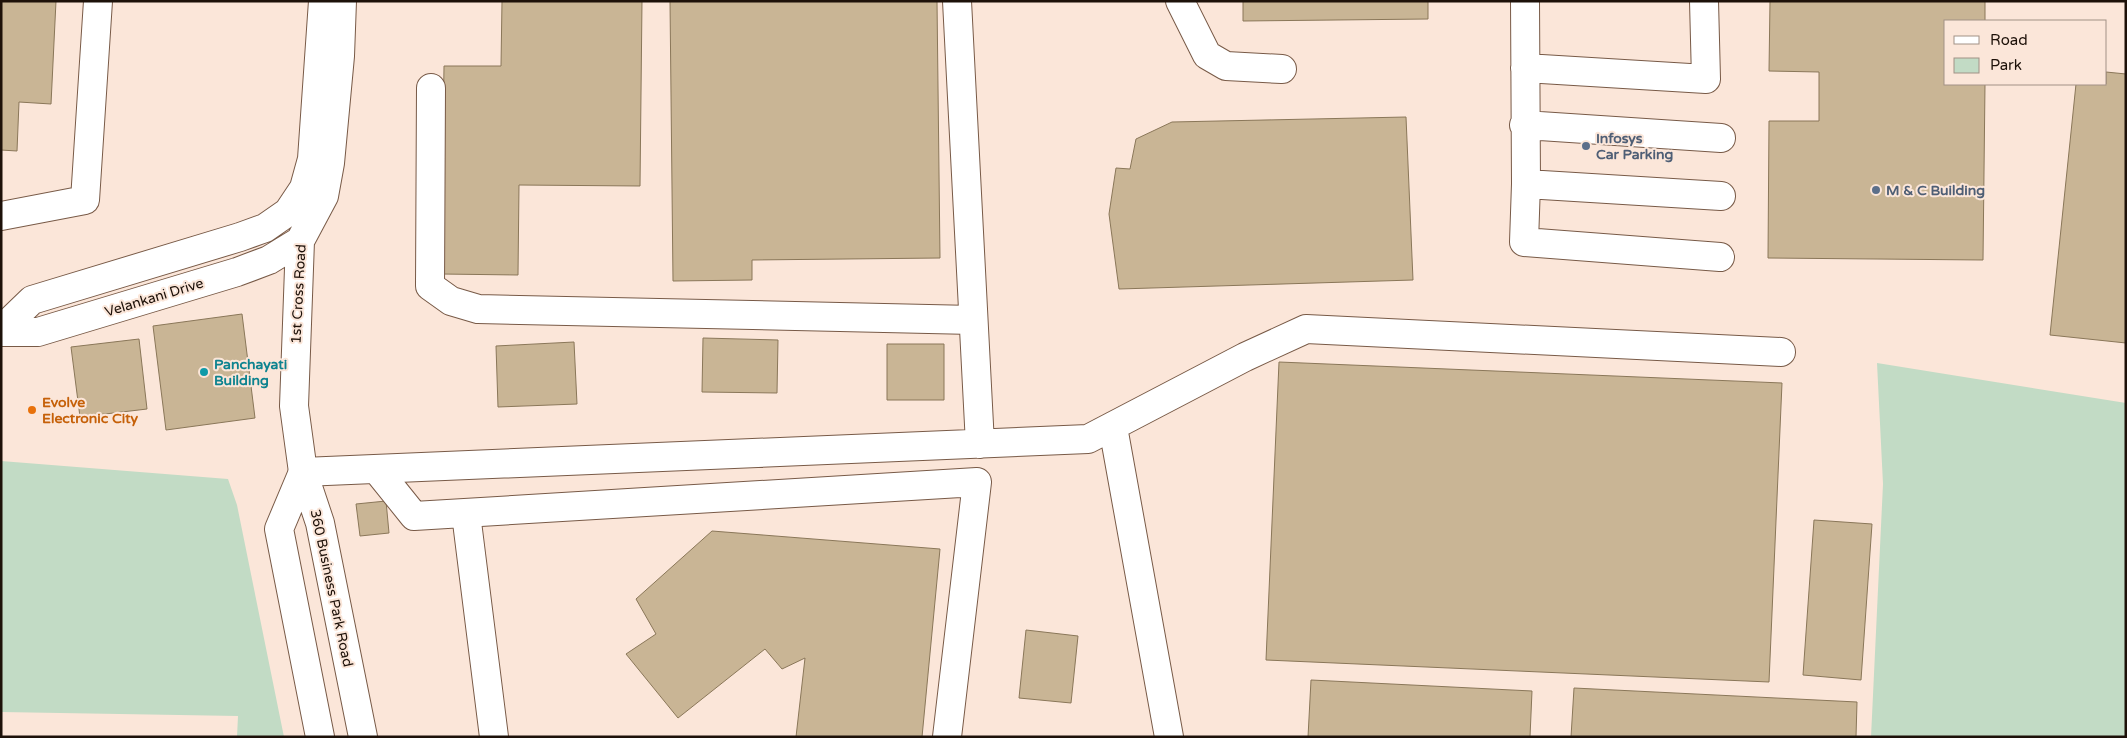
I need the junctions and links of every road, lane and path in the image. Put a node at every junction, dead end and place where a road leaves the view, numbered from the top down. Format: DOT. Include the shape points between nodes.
graph roads {
  1 [pos="98,1"];
  2 [pos="323,1"];
  3 [pos="342,1"];
  4 [pos="958,1"];
  5 [pos="1180,1"];
  6 [pos="1525,1"];
  7 [pos="1704,1"];
  8 [pos="1524,68"];
  9 [pos="1282,69"];
  10 [pos="431,88"];
  11 [pos="1524,125"];
  12 [pos="1720,138"];
  13 [pos="1526,184"];
  14 [pos="1721,196"];
  15 [pos="1,216"];
  16 [pos="300,241"];
  17 [pos="1720,257"];
  18 [pos="251,267"];
  19 [pos="974,320"];
  20 [pos="1,331"];
  21 [pos="296,332"];
  22 [pos="1781,352"];
  23 [pos="1112,427"];
  24 [pos="980,444"];
  25 [pos="376,470"];
  26 [pos="303,472"];
  27 [pos="466,514"];
  28 [pos="320,737"];
  29 [pos="363,737"];
  30 [pos="494,737"];
  31 [pos="947,737"];
  32 [pos="1169,737"];
  1 -- 15 [label="street" via="85,200"];
  2 -- 20 [label="street" via="312,159 304,188 288,212 265,228 240,237 32,300"];
  3 -- 16 [label="street, 1st Cross Road" via="330,163 324,196"];
  4 -- 19 [label="street"];
  5 -- 9 [label="street" via="1207,55 1226,66"];
  6 -- 8 [label="street"];
  7 -- 8 [label="street" via="1706,79"];
  8 -- 11 [label="street"];
  10 -- 19 [label="street" via="430,286 451,301 478,309"];
  11 -- 12 [label="street"];
  11 -- 13 [label="street"];
  13 -- 14 [label="street"];
  13 -- 17 [label="street" via="1524,242"];
  16 -- 18 [label="street, Velankani Drive"];
  16 -- 21 [label="street, 1st Cross Road"];
  18 -- 20 [label="street, Velankani Drive" via="38,332"];
  18 -- 21 [label="street" via="276,278 291,302"];
  19 -- 24 [label="street"];
  21 -- 26 [label="street, 1st Cross Road" via="294,406"];
  22 -- 23 [label="street" via="1306,329 1245,357"];
  23 -- 24 [label="street" via="1088,439"];
  23 -- 32 [label="street"];
  24 -- 25 [label="street"];
  25 -- 26 [label="street"];
  25 -- 27 [label="street" via="414,516"];
  26 -- 28 [label="street, 360 Business Park Road" via="279,529"];
  26 -- 29 [label="street, 360 Business Park Road" via="320,523"];
  27 -- 30 [label="street"];
  27 -- 31 [label="street" via="977,482"];
}
